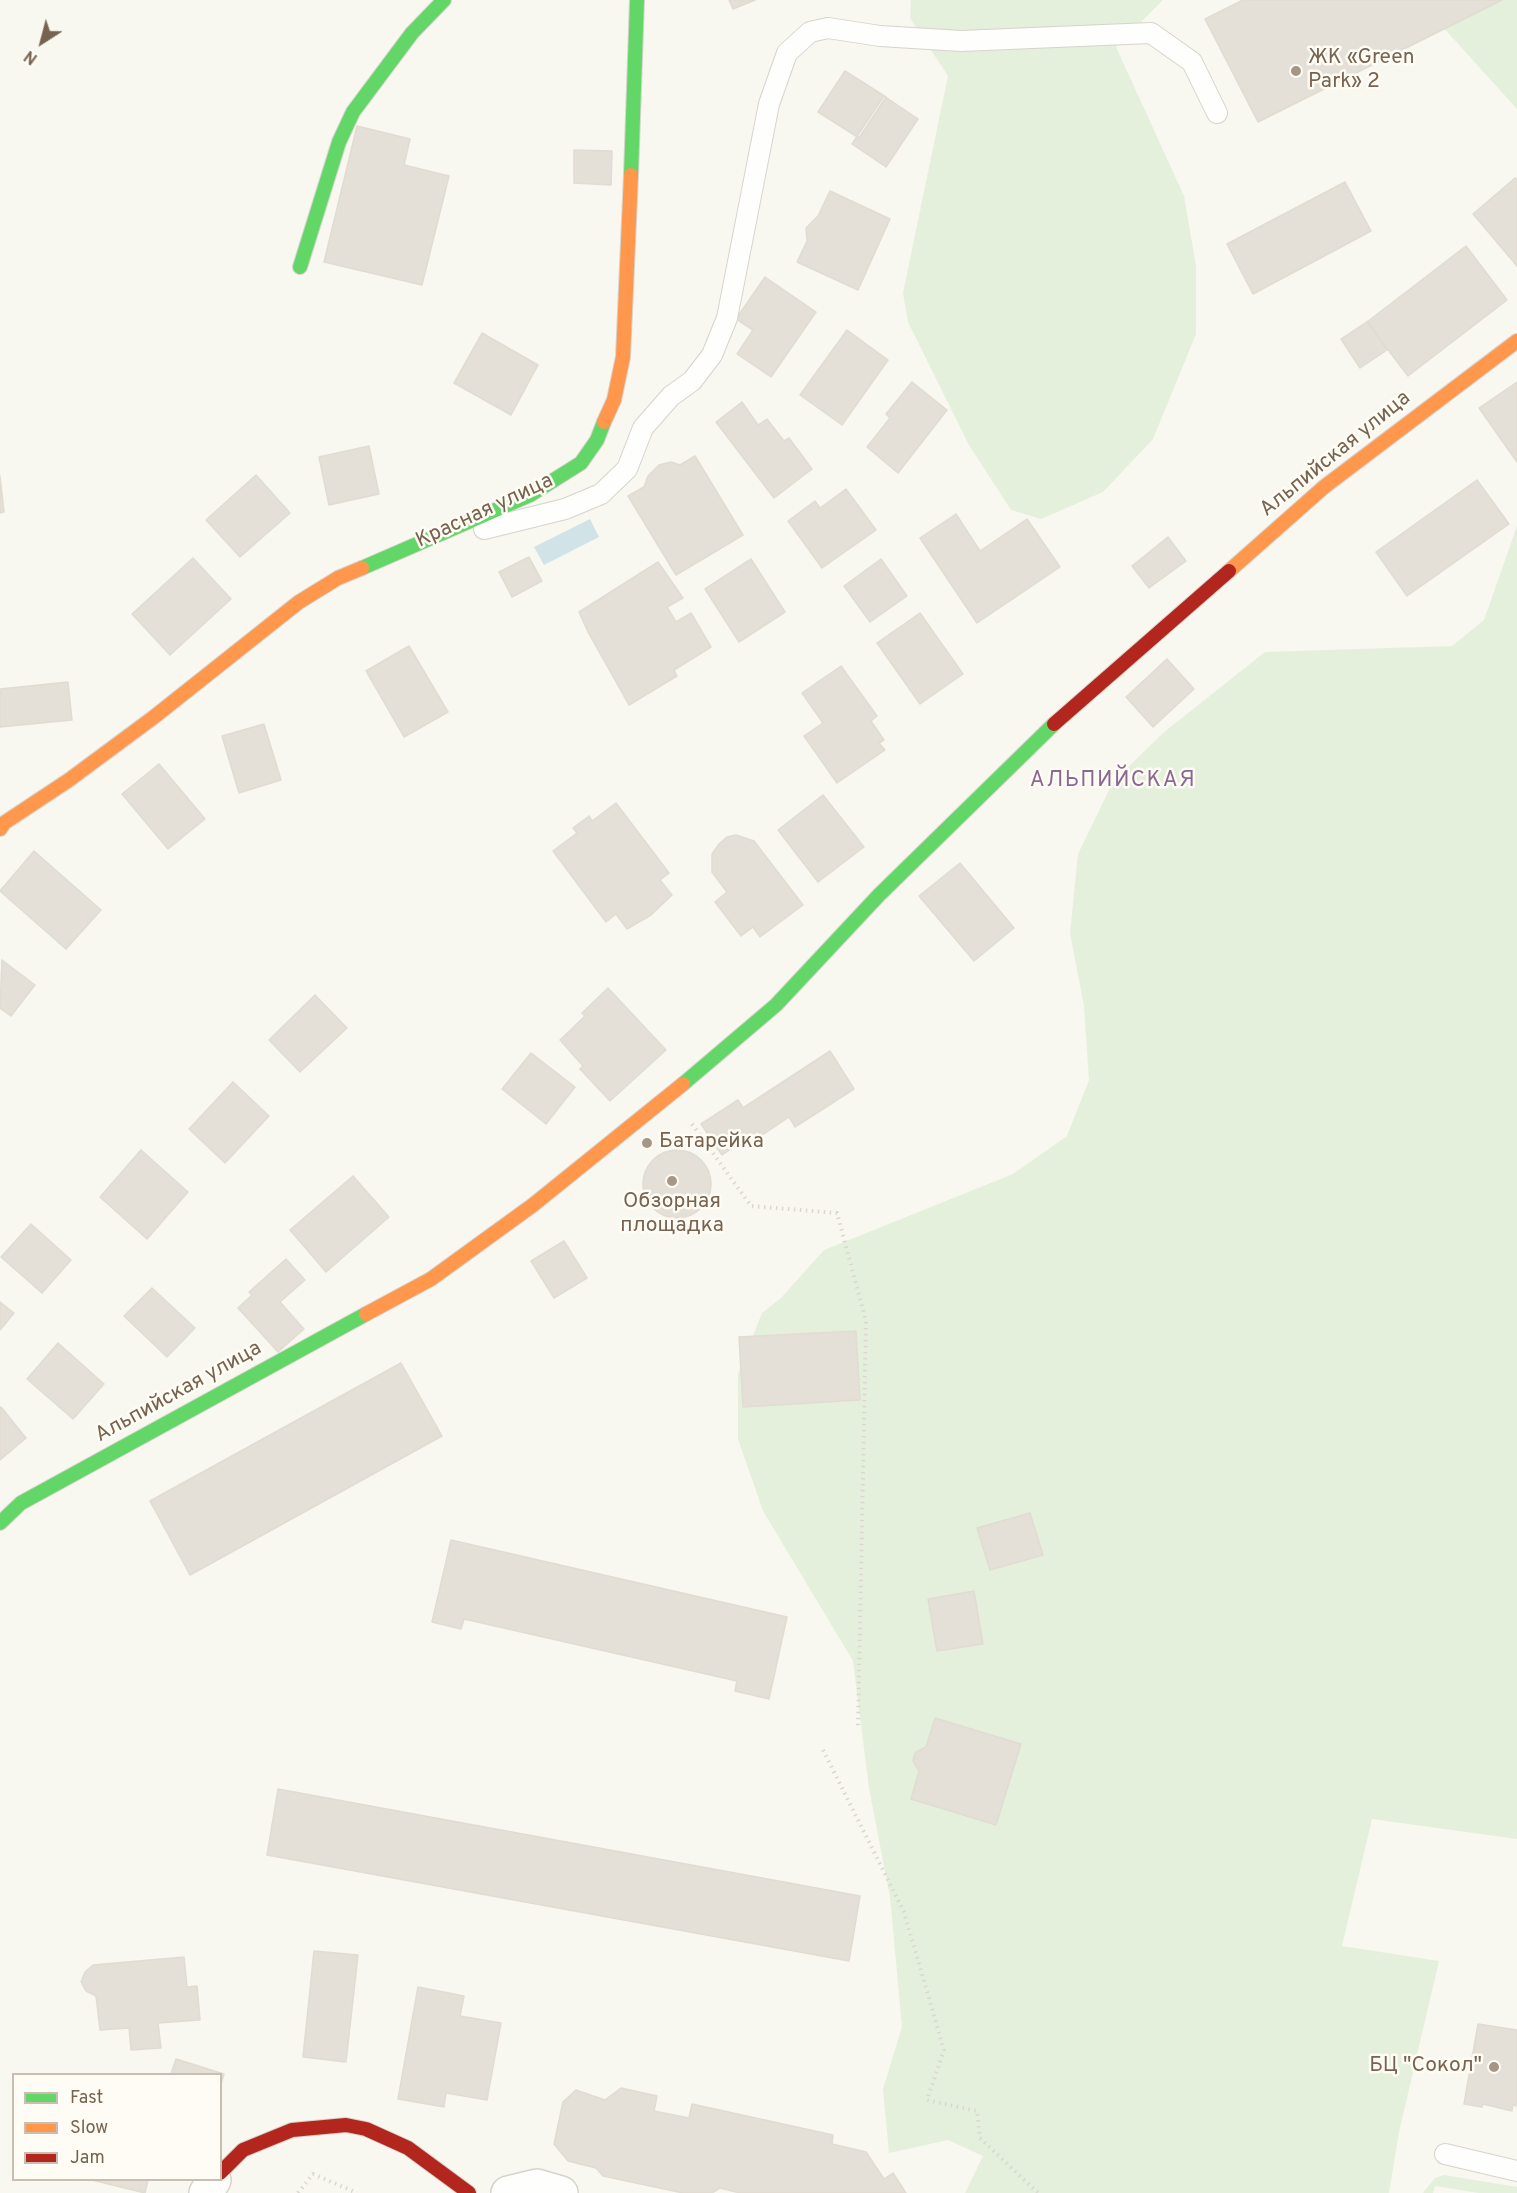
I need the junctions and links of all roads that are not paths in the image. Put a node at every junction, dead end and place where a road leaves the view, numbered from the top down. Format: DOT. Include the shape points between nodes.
graph roads {
  1 [pos="444,0"];
  2 [pos="637,0"];
  3 [pos="1217,113"];
  4 [pos="300,267"];
  5 [pos="1517,341"];
  6 [pos="408,548"];
  7 [pos="1,825"];
  8 [pos="0,1523"];
  9 [pos="1445,2154"];
  10 [pos="1517,2170"];
  11 [pos="222,2171"];
  12 [pos="469,2193"];
  13 [pos="508,2193"];
  14 [pos="561,2193"];
  1 -- 4 [label="street" via="412,33 353,111 339,142"];
  2 -- 6 [label="street, Красная улица" via="628,282 623,357 614,400 597,440 581,463 484,518"];
  3 -- 6 [label="lane" via="1192,62 1151,33 961,41 828,28 810,33 787,54 769,104 727,318 712,355 692,381 671,396 643,428 627,469 601,494 565,509"];
  5 -- 8 [label="street, Альпийская улица" via="1324,487 1059,719 879,895 776,1005 533,1205 431,1279 21,1503"];
  6 -- 7 [label="street, Красная улица" via="338,578 299,602 154,717"];
  9 -- 10 [label="lane"];
  11 -- 12 [label="street" via="243,2150 292,2130 346,2125 366,2129 408,2148"];
  13 -- 14 [label="street" via="537,2186"];
}
